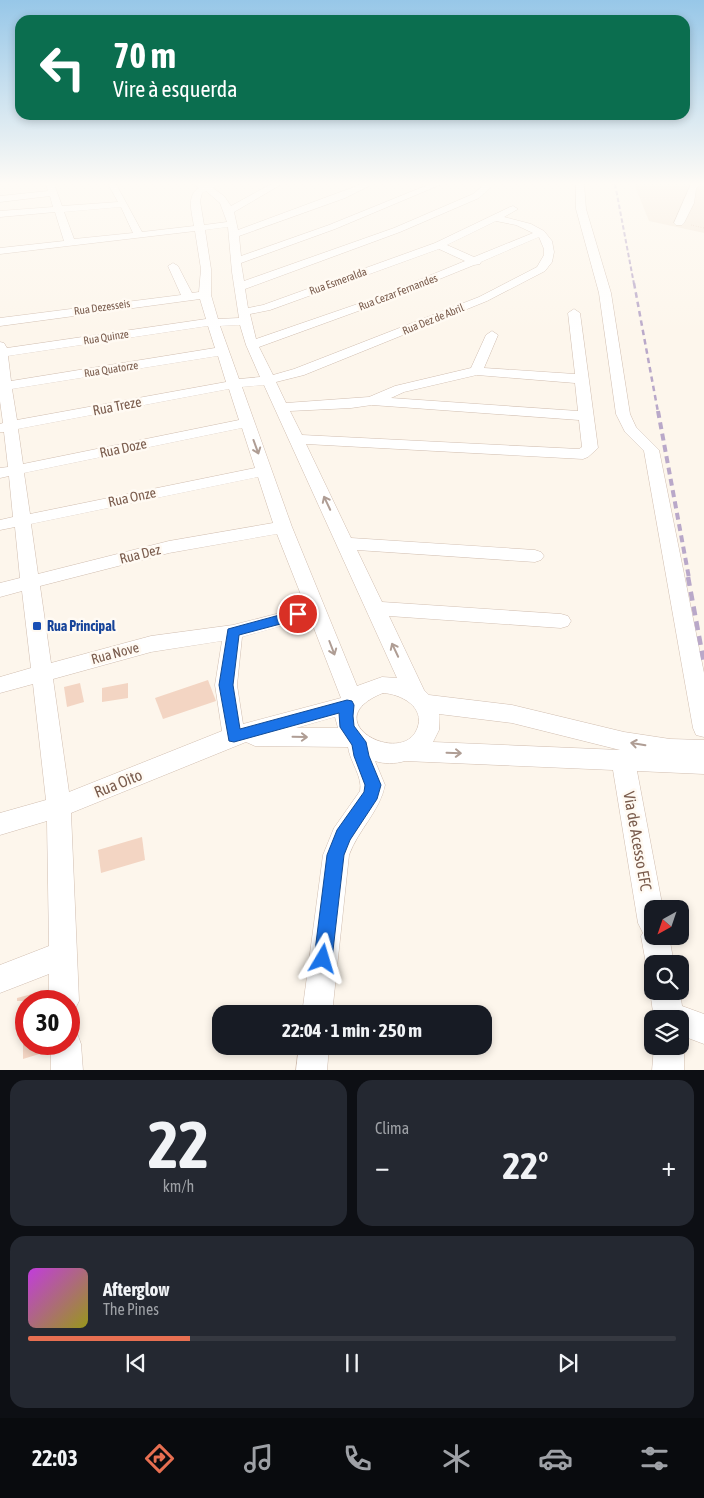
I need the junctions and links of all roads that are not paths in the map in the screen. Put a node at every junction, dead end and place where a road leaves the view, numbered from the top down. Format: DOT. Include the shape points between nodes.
graph roads {
  1 [pos="67,234"];
  2 [pos="138,234"];
  3 [pos="200,234"];
  4 [pos="233,234"];
  5 [pos="312,234"];
  6 [pos="386,234"];
  7 [pos="462,234"];
  8 [pos="539,234"];
  9 [pos="542,234"];
  10 [pos="588,234"];
  11 [pos="70,242"];
  12 [pos="439,245"];
  13 [pos="0,250"];
  14 [pos="236,261"];
  15 [pos="476,262"];
  16 [pos="172,266"];
  17 [pos="239,288"];
  18 [pos="205,295"];
  19 [pos="188,297"];
  20 [pos="574,313"];
  21 [pos="244,317"];
  22 [pos="0,322"];
  23 [pos="213,323"];
  24 [pos="492,335"];
  25 [pos="252,345"];
  26 [pos="0,351"];
  27 [pos="222,351"];
  28 [pos="476,371"];
  29 [pos="582,379"];
  30 [pos="270,380"];
  31 [pos="235,384"];
  32 [pos="3,387"];
  33 [pos="372,401"];
  34 [pos="282,407"];
  35 [pos="586,416"];
  36 [pos="247,423"];
  37 [pos="5,427"];
  38 [pos="297,439"];
  39 [pos="264,471"];
  40 [pos="8,472"];
  41 [pos="23,520"];
  42 [pos="0,525"];
  43 [pos="283,527"];
  44 [pos="346,543"];
  45 [pos="535,556"];
  46 [pos="31,582"];
  47 [pos="0,590"];
  48 [pos="317,608"];
  49 [pos="376,608"];
  50 [pos="561,621"];
  51 [pos="233,632"];
  52 [pos="43,672"];
  53 [pos="0,685"];
  54 [pos="420,699"];
  55 [pos="350,702"];
  56 [pos="704,728"];
  57 [pos="234,736"];
  58 [pos="356,740"];
  59 [pos="704,750"];
  60 [pos="405,751"];
  61 [pos="623,760"];
  62 [pos="704,764"];
  63 [pos="59,806"];
  64 [pos="0,824"];
  65 [pos="648,900"];
  66 [pos="63,954"];
  67 [pos="0,978"];
  68 [pos="64,990"];
  69 [pos="318,1005"];
  70 [pos="689,1022"];
  71 [pos="704,1030"];
  72 [pos="66,1055"];
  73 [pos="313,1055"];
  74 [pos="669,1055"];
  75 [pos="67,1070"];
  76 [pos="311,1070"];
  77 [pos="668,1070"];
  1 -- 11 [label="street"];
  2 -- 11 [label="street"];
  3 -- 18 [label="street" via="206,268"];
  4 -- 14 [label="street"];
  5 -- 14 [label="street"];
  6 -- 17 [label="street"];
  7 -- 12 [label="street, Rua Esmeralda"];
  8 -- 15 [label="street, Rua Cezar Fernandes"];
  9 -- 30 [label="street, Rua Dez de Abril" via="548,242 550,256 541,269 483,299 299,372"];
  10 -- 56 [label="street" via="605,293 623,414 630,429 650,450"];
  11 -- 13 [label="street"];
  12 -- 15 [label="street"];
  12 -- 21 [label="street, Rua Esmeralda"];
  14 -- 17 [label="street"];
  15 -- 25 [label="street, Rua Cezar Fernandes"];
  16 -- 19 [label="street"];
  17 -- 21 [label="street"];
  18 -- 19 [label="street, Rua Dezesseis"];
  18 -- 23 [label="street"];
  19 -- 22 [label="street, Rua Dezesseis"];
  20 -- 29 [label="street"];
  21 -- 23 [label="street, Rua Esmeralda"];
  21 -- 25 [label="street"];
  23 -- 26 [label="street, Rua Quinze"];
  23 -- 27 [label="street"];
  24 -- 28 [label="street"];
  25 -- 30 [label="street"];
  26 -- 32 [label="street"];
  27 -- 31 [label="street"];
  27 -- 32 [label="street, Rua Quatorze"];
  28 -- 29 [label="street"];
  28 -- 33 [label="street" via="400,389"];
  29 -- 35 [label="street"];
  30 -- 31 [label="street, Rua Dez de Abril"];
  30 -- 34 [label="street"];
  31 -- 36 [label="street"];
  31 -- 37 [label="street, Rua Treze"];
  32 -- 37 [label="street"];
  33 -- 34 [label="street"];
  33 -- 35 [label="street"];
  34 -- 38 [label="street"];
  35 -- 38 [label="street" via="590,448 583,454"];
  36 -- 39 [label="street, one-way"];
  36 -- 40 [label="street, Rua Doze"];
  37 -- 40 [label="street"];
  44 -- 38 [label="street, one-way"];
  39 -- 41 [label="street, Rua Onze"];
  39 -- 43 [label="street"];
  40 -- 41 [label="street"];
  41 -- 42 [label="street, Rua Onze"];
  41 -- 46 [label="street"];
  43 -- 46 [label="street, Rua Dez" via="169,547"];
  43 -- 48 [label="street"];
  44 -- 45 [label="street"];
  44 -- 49 [label="street"];
  46 -- 47 [label="street, Rua Dez"];
  46 -- 52 [label="street"];
  48 -- 51 [label="street, Rua Nove"];
  48 -- 55 [label="street, one-way"];
  49 -- 50 [label="street"];
  54 -- 49 [label="street, one-way"];
  51 -- 52 [label="street, Rua Nove" via="150,644"];
  51 -- 57 [label="street" via="226,685"];
  52 -- 53 [label="street, Rua Nove"];
  52 -- 63 [label="street"];
  54 -- 55 [label="street" via="405,688 382,685 360,692"];
  59 -- 54 [label="street, one-way" via="624,742 512,714"];
  54 -- 60 [label="street" via="430,719 426,735"];
  55 -- 57 [label="street, Rua Oito"];
  55 -- 58 [label="street" via="347,727"];
  57 -- 58 [label="street, Rua Oito, one-way"];
  57 -- 63 [label="street, Rua Oito"];
  58 -- 60 [label="street" via="377,752"];
  58 -- 69 [label="street" via="373,785 371,794 343,836 336,855"];
  60 -- 61 [label="street, one-way"];
  61 -- 62 [label="street"];
  61 -- 65 [label="street, Via de Acesso EFC"];
  63 -- 64 [label="street, Rua Oito"];
  63 -- 66 [label="street"];
  66 -- 67 [label="street"];
  66 -- 68 [label="street"];
  70 -- 71 [label="street"];
  72 -- 75 [label="street"];
  73 -- 76 [label="street"];
  74 -- 77 [label="street"];
}
